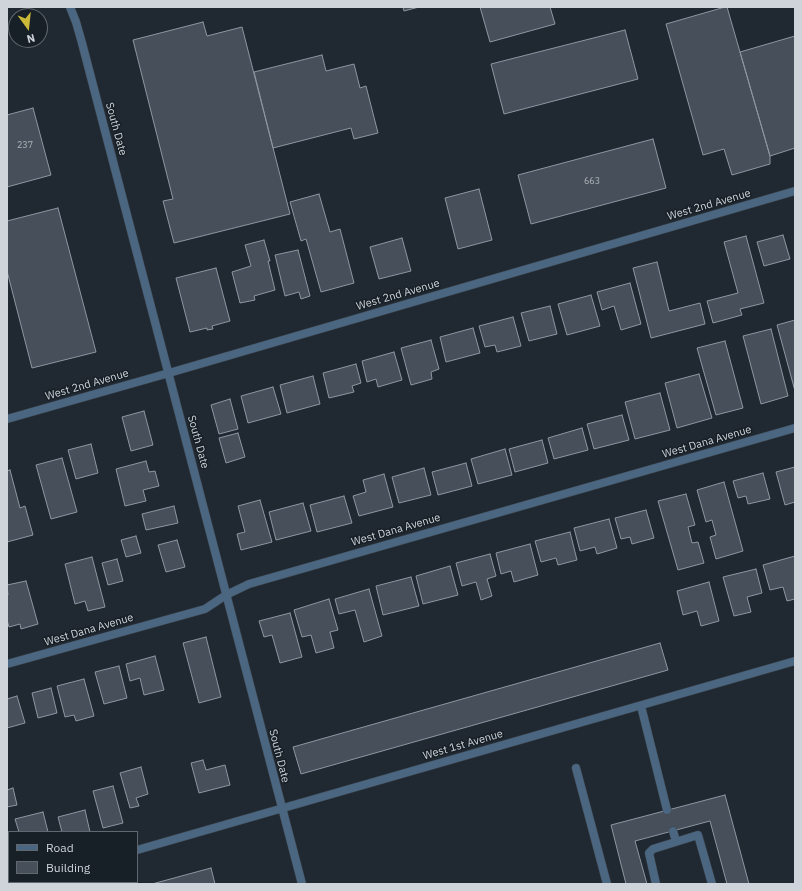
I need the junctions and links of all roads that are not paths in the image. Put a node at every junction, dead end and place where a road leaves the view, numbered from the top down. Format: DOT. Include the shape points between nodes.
graph roads {
  1 [pos="70,7"];
  2 [pos="795,191"];
  3 [pos="169,373"];
  4 [pos="7,419"];
  5 [pos="795,428"];
  6 [pos="226,595"];
  7 [pos="795,661"];
  8 [pos="7,664"];
  9 [pos="641,706"];
  10 [pos="576,768"];
  11 [pos="282,809"];
  12 [pos="667,810"];
  13 [pos="673,831"];
  14 [pos="676,841"];
  15 [pos="138,850"];
  16 [pos="302,884"];
  17 [pos="607,884"];
  18 [pos="656,884"];
  19 [pos="712,884"];
  1 -- 3 [label="street, South Date"];
  2 -- 3 [label="street, West 2nd Avenue"];
  3 -- 4 [label="street, West 2nd Avenue"];
  3 -- 6 [label="street, South Date"];
  5 -- 6 [label="street, West Dana Avenue" via="249,584"];
  6 -- 8 [label="street, West Dana Avenue" via="205,609"];
  6 -- 11 [label="street, South Date"];
  7 -- 9 [label="street, West 1st Avenue"];
  9 -- 11 [label="street, West 1st Avenue"];
  9 -- 12 [label="street"];
  10 -- 17 [label="street"];
  11 -- 15 [label="street, West 1st Avenue"];
  11 -- 16 [label="street, South Date"];
  13 -- 14 [label="street"];
  14 -- 18 [label="street" via="652,849 648,853"];
  14 -- 19 [label="street" via="698,835"];
}
